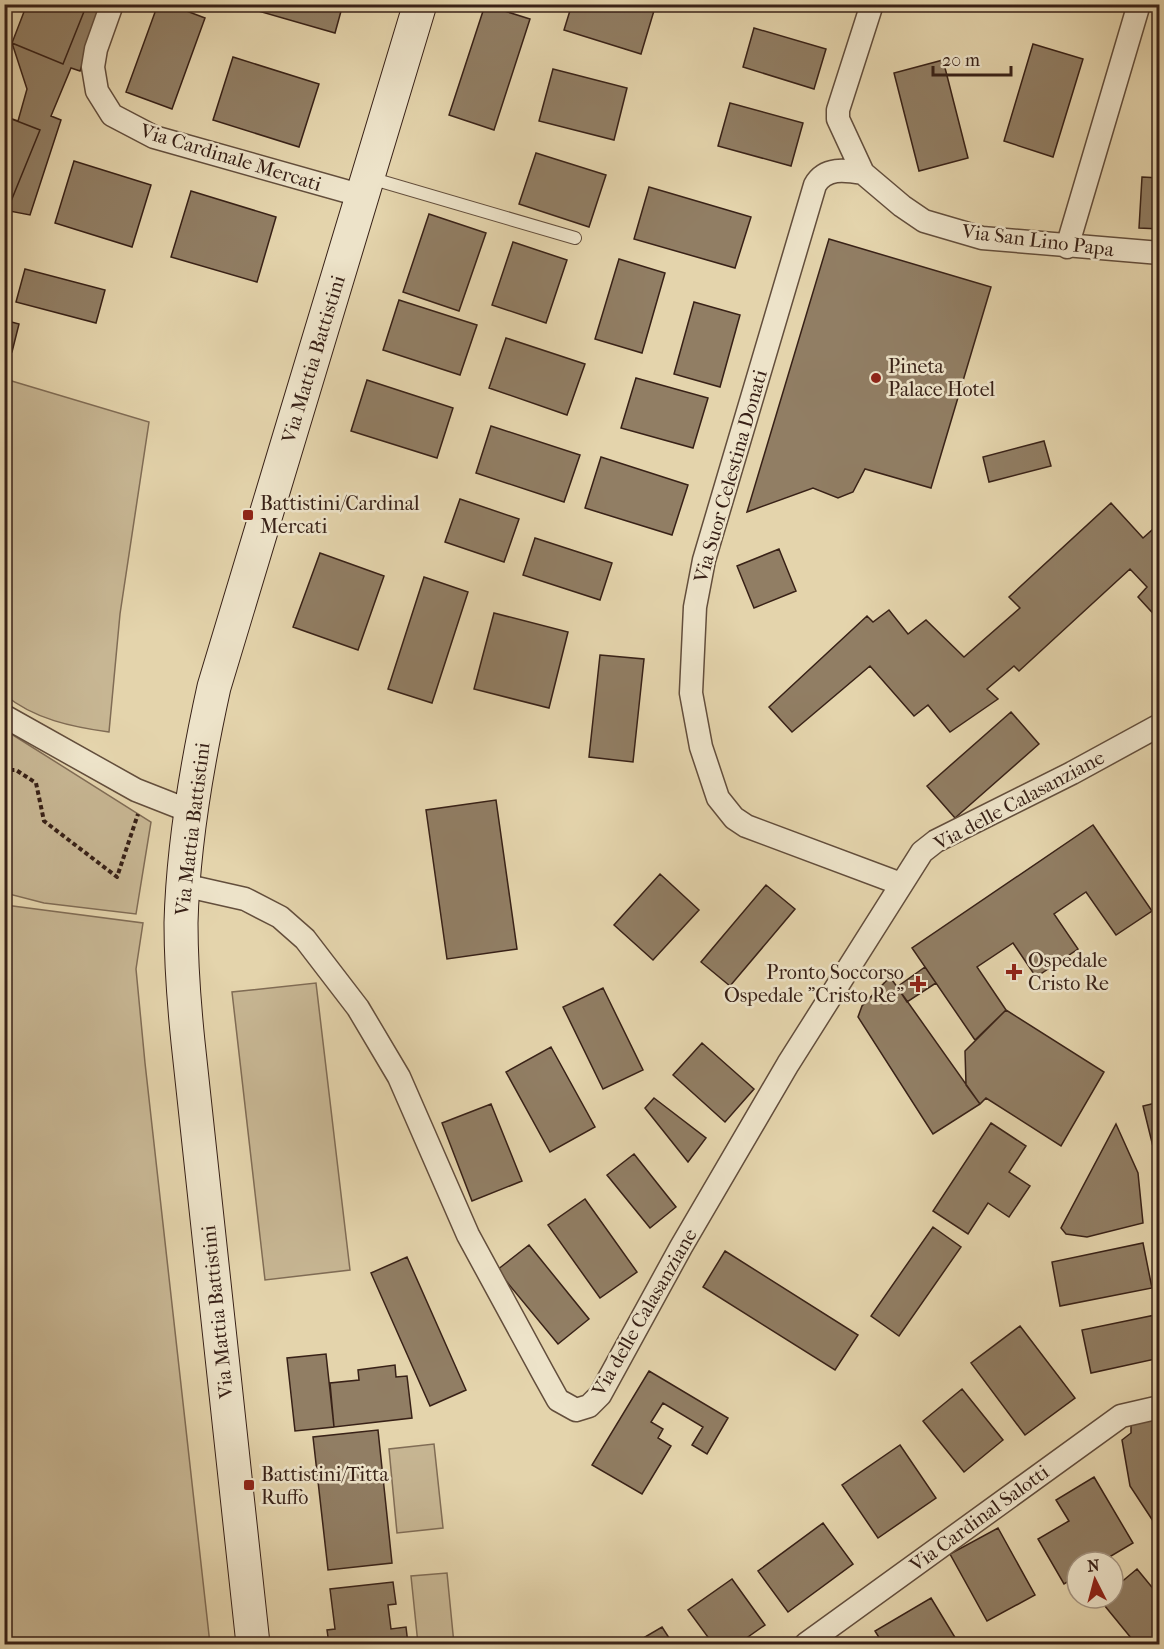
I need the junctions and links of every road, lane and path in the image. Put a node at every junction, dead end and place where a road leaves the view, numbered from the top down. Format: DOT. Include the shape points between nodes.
graph roads {
  1 [pos="112,4"];
  2 [pos="420,4"];
  3 [pos="872,4"];
  4 [pos="1139,4"];
  5 [pos="863,173"];
  6 [pos="365,187"];
  7 [pos="575,238"];
  8 [pos="1067,247"];
  9 [pos="1160,253"];
  10 [pos="4,716"];
  11 [pos="1159,728"];
  12 [pos="4,773"];
  13 [pos="145,794"];
  14 [pos="192,812"];
  15 [pos="902,884"];
  16 [pos="183,885"];
  17 [pos="1160,1407"];
  18 [pos="253,1644"];
  19 [pos="806,1644"];
  1 -- 6 [label="street, Via Cardinale Mercati" via="93,67 97,91 112,115 154,137"];
  2 -- 6 [label="main road, Via Mattia Battistini"];
  3 -- 5 [label="street" via="837,115"];
  4 -- 8 [label="street"];
  5 -- 8 [label="street, Via San Lino Papa" via="910,212 946,229 982,238"];
  5 -- 15 [label="street, Via Suor Celestina Donati" via="829,172 815,185 704,561 694,607 691,693 713,789 735,818 774,838"];
  6 -- 7 [label="lane"];
  6 -- 14 [label="main road, Via Mattia Battistini" via="214,687"];
  8 -- 9 [label="street, Via San Lino Papa"];
  10 -- 13 [label="street"];
  11 -- 15 [label="street, Via delle Calasanziane" via="936,841 922,852"];
  12 -- 13 [label="path" via="16,770 36,783 44,821 117,877"];
  13 -- 14 [label="street"];
  14 -- 16 [label="main road, Via Mattia Battistini"];
  15 -- 16 [label="street, Via delle Calasanziane" via="788,1064 600,1395 589,1406 576,1410 558,1400 468,1235 399,1077 358,1008 289,924 245,899"];
  16 -- 18 [label="main road, Via Mattia Battistini" via="182,958 188,1042"];
  17 -- 19 [label="street, Via Cardinal Salotti" via="1121,1416"];
}
